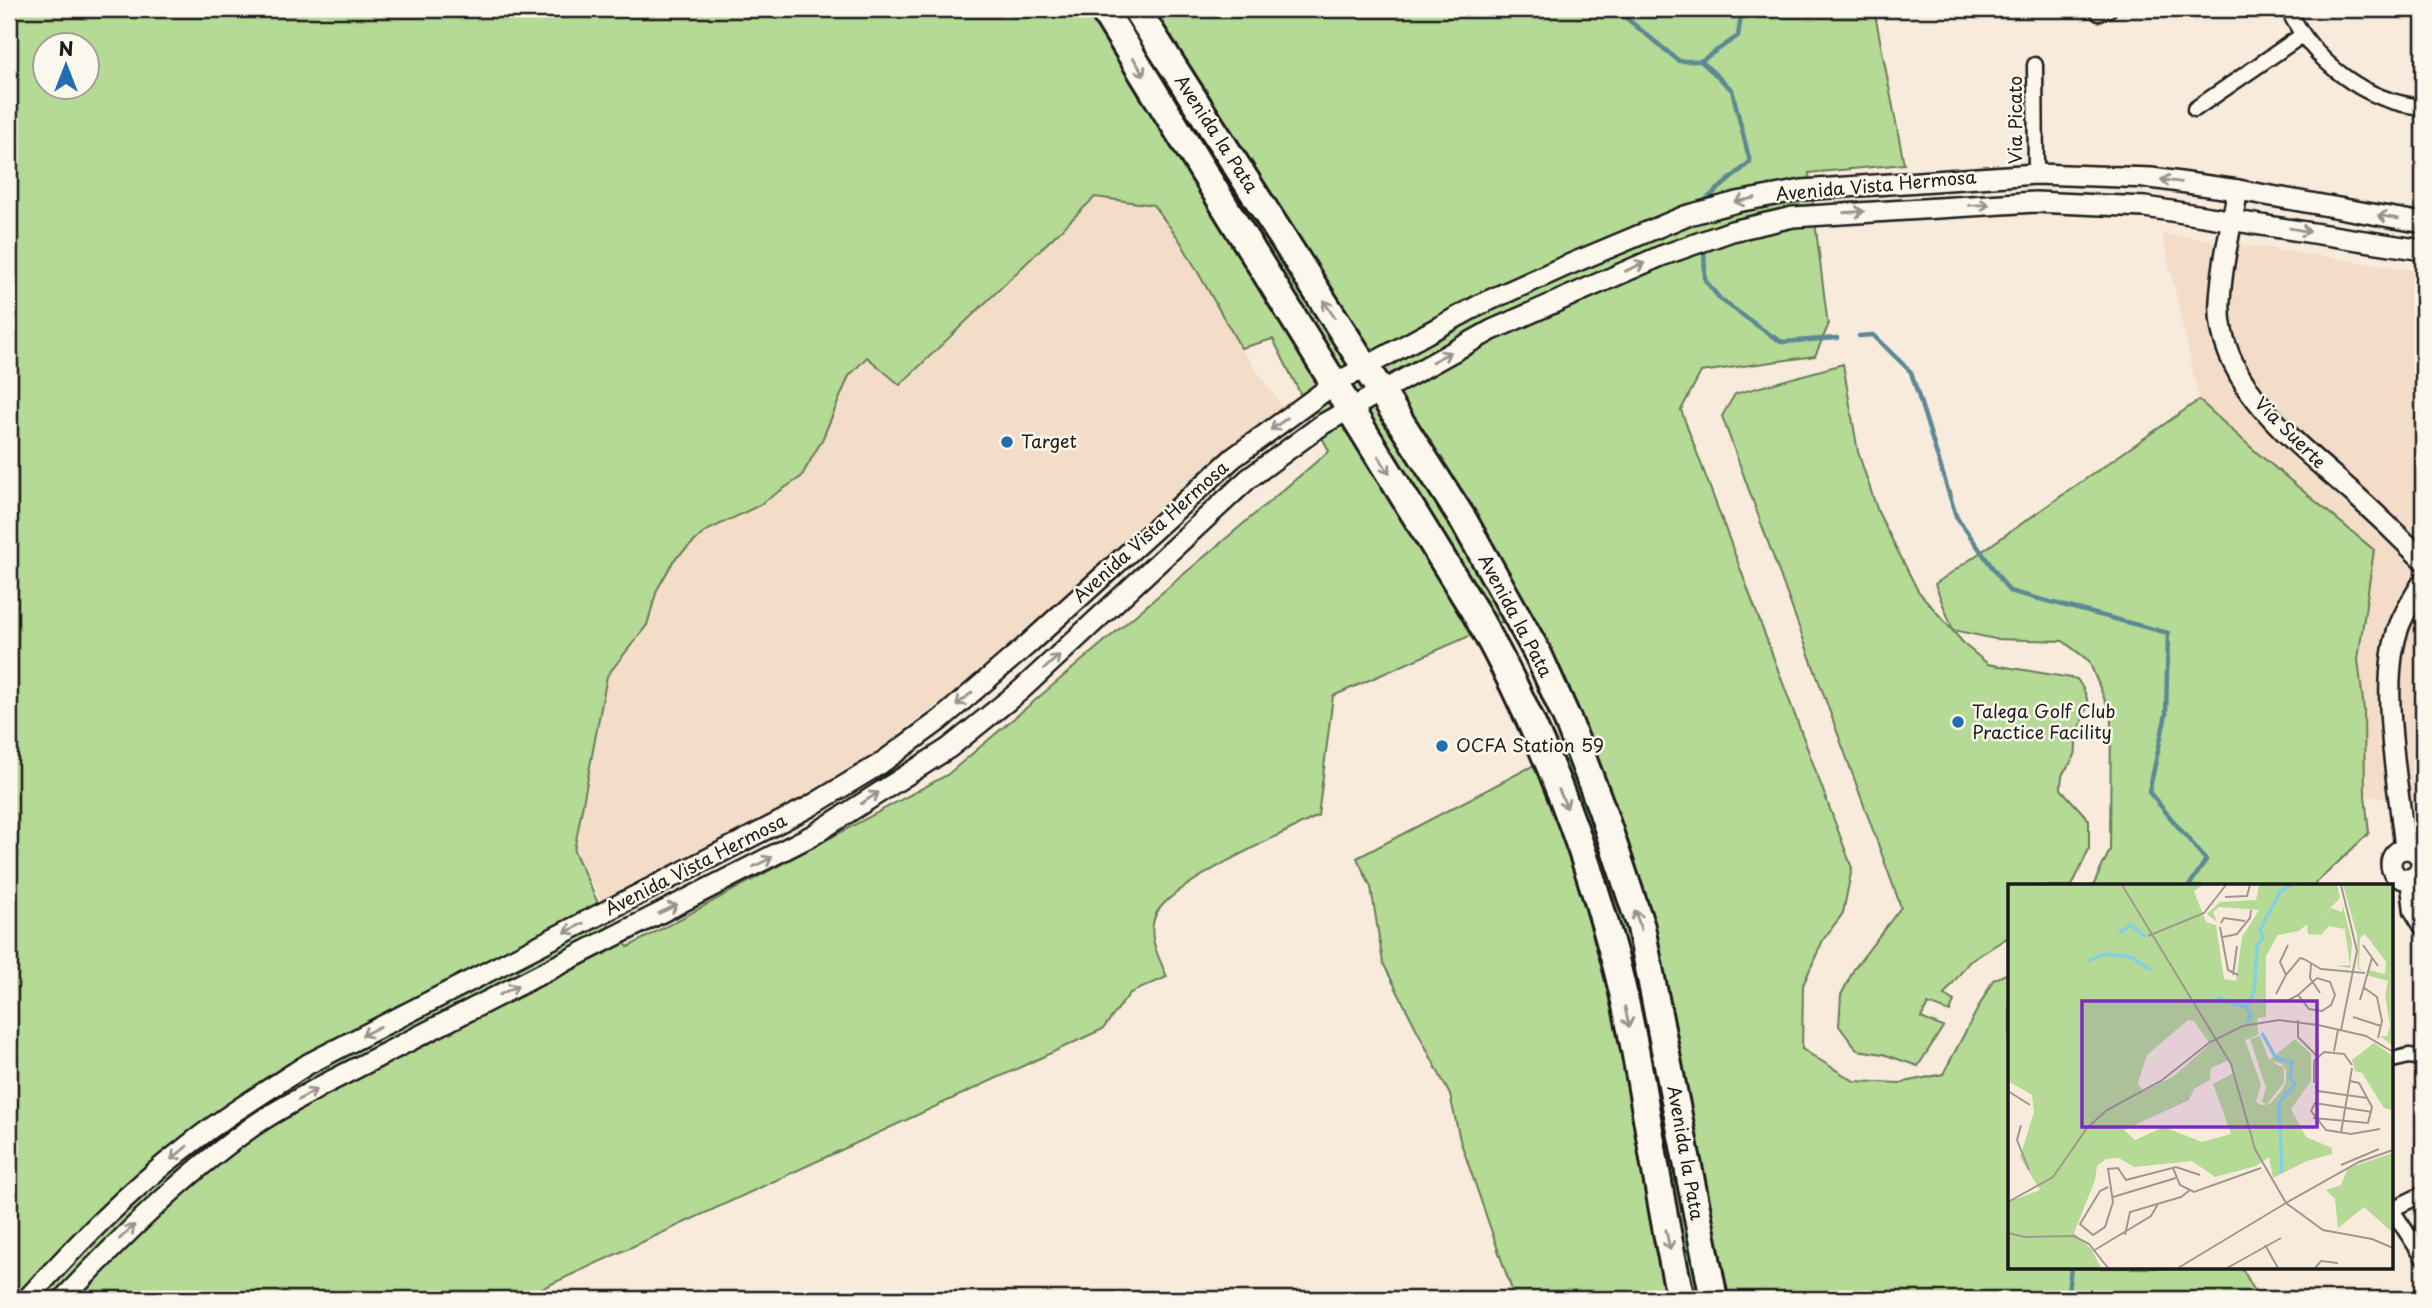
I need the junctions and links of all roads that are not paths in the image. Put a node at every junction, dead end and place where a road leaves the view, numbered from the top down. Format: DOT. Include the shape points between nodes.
graph roads {
  1 [pos="1103,9"];
  2 [pos="1136,9"];
  3 [pos="2288,9"];
  4 [pos="2301,36"];
  5 [pos="2035,65"];
  6 [pos="2423,107"];
  7 [pos="2195,109"];
  8 [pos="2036,174"];
  9 [pos="2238,190"];
  10 [pos="2233,218"];
  11 [pos="2423,223"];
  12 [pos="2423,250"];
  13 [pos="1366,366"];
  14 [pos="1334,384"];
  15 [pos="1380,389"];
  16 [pos="1349,407"];
  17 [pos="2423,560"];
  18 [pos="2423,582"];
  19 [pos="2408,879"];
  20 [pos="2423,929"];
  21 [pos="2423,1058"];
  22 [pos="2394,1060"];
  23 [pos="2423,1194"];
  24 [pos="2394,1209"];
  25 [pos="2394,1213"];
  26 [pos="2423,1257"];
  27 [pos="27,1299"];
  28 [pos="63,1299"];
  29 [pos="1682,1299"];
  30 [pos="1714,1299"];
  1 -- 14 [label="highway, Avenida la Pata, one-way"];
  13 -- 2 [label="highway, Avenida la Pata, one-way"];
  3 -- 4 [label="street"];
  4 -- 6 [label="street" via="2348,81 2378,96"];
  4 -- 7 [label="street"];
  5 -- 8 [label="street, Via Picato"];
  9 -- 8 [label="main road, Avenida Vista Hermosa, one-way" via="2151,178"];
  8 -- 13 [label="main road, Avenida Vista Hermosa, one-way" via="1802,190 1713,208 1560,268"];
  9 -- 10 [label="main road, Via Suerte"];
  11 -- 9 [label="main road, Avenida Vista Hermosa, one-way"];
  10 -- 12 [label="main road, Avenida Vista Hermosa, one-way"];
  15 -- 10 [label="main road, Avenida Vista Hermosa, one-way" via="1492,330 1661,256 1742,229 1804,216 2035,202 2145,207"];
  10 -- 17 [label="main road, Via Suerte" via="2220,302 2238,370 2278,425"];
  13 -- 14 [label="main road, Avenida Vista Hermosa"];
  13 -- 15 [label="highway, Avenida la Pata"];
  14 -- 16 [label="highway, Avenida la Pata"];
  14 -- 27 [label="main road, Avenida Vista Hermosa, one-way" via="1233,458 1026,646 880,764 809,807 308,1064 183,1149 106,1217"];
  15 -- 16 [label="main road, Avenida Vista Hermosa"];
  30 -- 15 [label="highway, Avenida la Pata, one-way" via="1641,927 1601,807 1545,669 1499,581"];
  28 -- 16 [label="main road, Avenida Vista Hermosa, one-way" via="122,1236 200,1166 251,1128 335,1079 792,847 949,748 1021,690 1248,479"];
  16 -- 29 [label="highway, Avenida la Pata, one-way" via="1491,639 1575,826 1614,957"];
  18 -- 19 [label="main road" via="2399,625 2390,668 2405,849 2418,855 2421,865"];
  19 -- 20 [label="street" via="2412,911"];
  21 -- 22 [label="street"];
  23 -- 24 [label="street"];
  25 -- 26 [label="street"];
}
